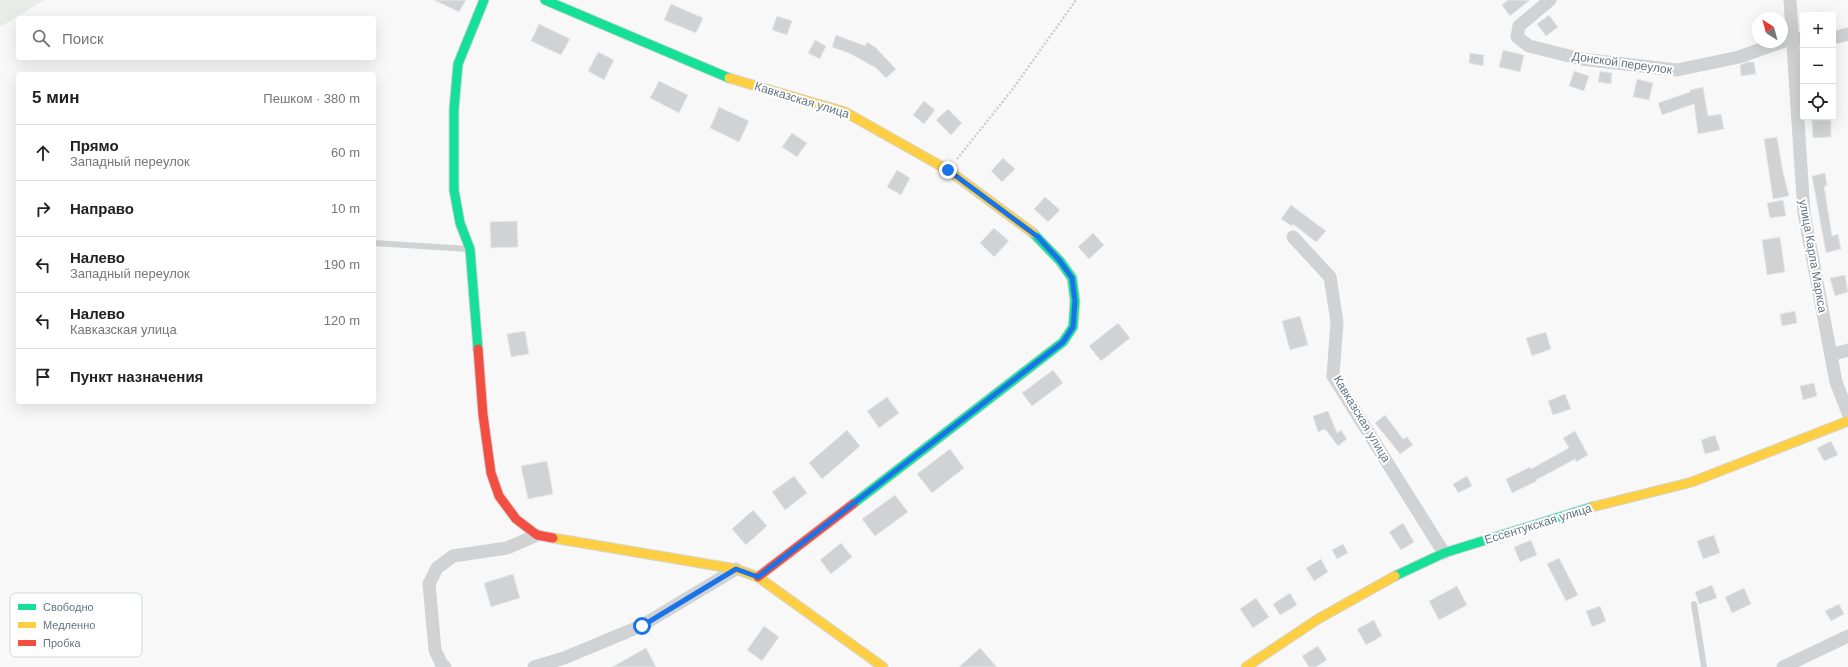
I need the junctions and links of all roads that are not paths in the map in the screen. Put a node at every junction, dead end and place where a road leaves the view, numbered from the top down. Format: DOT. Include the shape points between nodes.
graph roads {
  1 [pos="484,0"];
  2 [pos="545,0"];
  3 [pos="1550,0"];
  4 [pos="1790,0"];
  5 [pos="1848,34"];
  6 [pos="1836,37"];
  7 [pos="1798,39"];
  8 [pos="1293,237"];
  9 [pos="376,243"];
  10 [pos="470,249"];
  11 [pos="1848,350"];
  12 [pos="1831,355"];
  13 [pos="1848,413"];
  14 [pos="1848,422"];
  15 [pos="537,535"];
  16 [pos="1444,553"];
  17 [pos="736,569"];
  18 [pos="758,577"];
  19 [pos="1694,604"];
  20 [pos="1848,636"];
  21 [pos="445,667"];
  22 [pos="534,667"];
  23 [pos="884,667"];
  24 [pos="1246,667"];
  25 [pos="1704,667"];
  26 [pos="1783,667"];
  1 -- 10 [label="street" via="458,64 454,109 454,190 460,223"];
  2 -- 18 [label="street, Кавказская улица" via="728,78 845,112 948,170 1038,237 1072,278 1075,301 1073,327 1063,342"];
  3 -- 7 [label="street, Донской переулок" via="1519,26 1518,37 1529,46 1581,59 1676,70 1739,58"];
  4 -- 7 [label="street, улица Карла Маркса"];
  5 -- 6 [label="street"];
  7 -- 12 [label="street, улица Карла Маркса" via="1804,213"];
  8 -- 16 [label="street, Кавказская улица" via="1330,277 1337,322 1333,376"];
  9 -- 10 [label="lane"];
  10 -- 15 [label="street" via="483,415 491,473 499,496 516,519"];
  11 -- 12 [label="street"];
  12 -- 13 [label="street, улица Карла Маркса" via="1836,382"];
  14 -- 16 [label="street, Ессентукская улица" via="1692,482 1577,511"];
  15 -- 17 [label="street"];
  15 -- 21 [label="street" via="507,548 453,556 437,568 429,584 436,650"];
  16 -- 24 [label="street, Ессентукская улица" via="1376,586 1318,619"];
  17 -- 18 [label="street"];
  17 -- 22 [label="street" via="642,626 564,658"];
  18 -- 23 [label="street"];
  19 -- 25 [label="lane"];
  20 -- 26 [label="street"];
}
